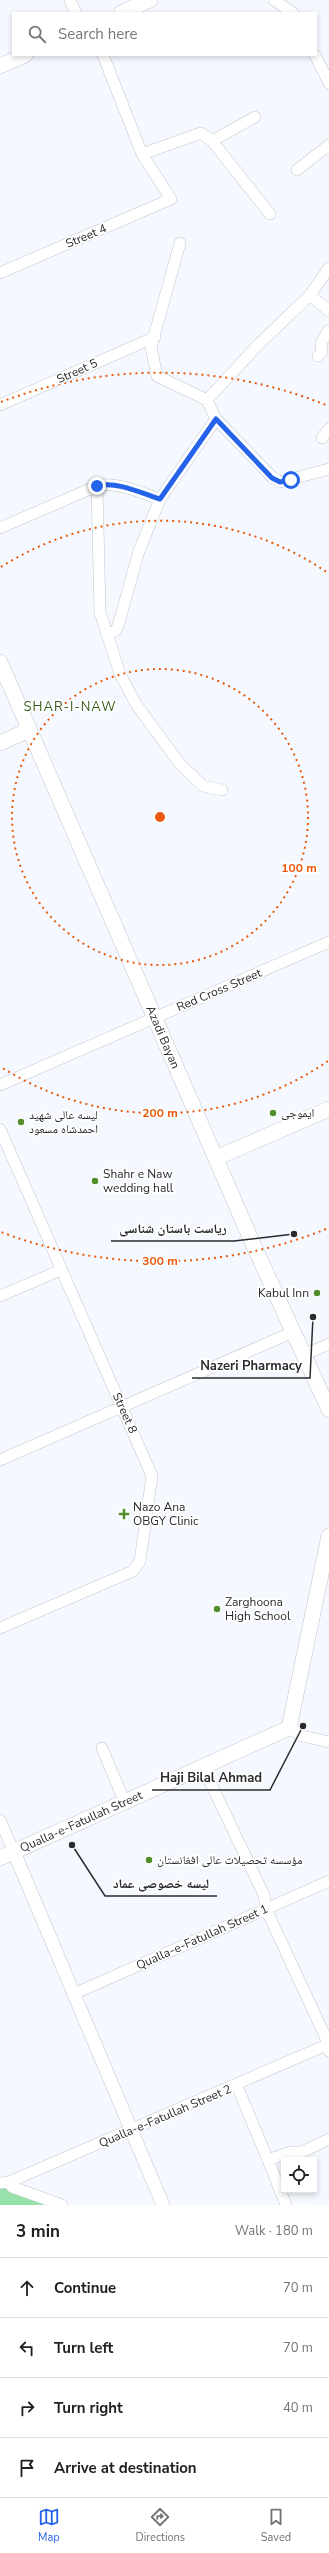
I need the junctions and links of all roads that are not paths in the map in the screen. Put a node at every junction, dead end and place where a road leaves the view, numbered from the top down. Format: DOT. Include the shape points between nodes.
graph roads {
  1 [pos="70,0"];
  2 [pos="150,0"];
  3 [pos="274,0"];
  4 [pos="76,12"];
  5 [pos="122,12"];
  6 [pos="292,12"];
  7 [pos="23,56"];
  8 [pos="103,56"];
  9 [pos="316,56"];
  10 [pos="0,66"];
  11 [pos="329,83"];
  12 [pos="255,117"];
  13 [pos="212,140"];
  14 [pos="329,145"];
  15 [pos="142,154"];
  16 [pos="297,170"];
  17 [pos="270,214"];
  18 [pos="180,243"];
  19 [pos="329,268"];
  20 [pos="0,273"];
  21 [pos="310,295"];
  22 [pos="329,311"];
  23 [pos="329,330"];
  24 [pos="154,337"];
  25 [pos="318,356"];
  26 [pos="208,400"];
  27 [pos="0,405"];
  28 [pos="216,419"];
  29 [pos="329,469"];
  30 [pos="97,486"];
  31 [pos="160,499"];
  32 [pos="0,528"];
  33 [pos="108,635"];
  34 [pos="0,662"];
  35 [pos="29,730"];
  36 [pos="0,743"];
  37 [pos="222,790"];
  38 [pos="329,942"];
  39 [pos="155,1018"];
  40 [pos="0,1085"];
  41 [pos="329,1108"];
  42 [pos="0,1129"];
  43 [pos="216,1158"];
  44 [pos="60,1270"];
  45 [pos="0,1296"];
  46 [pos="293,1332"];
  47 [pos="329,1344"];
  48 [pos="303,1355"];
  49 [pos="122,1407"];
  50 [pos="329,1410"];
  51 [pos="0,1460"];
  52 [pos="329,1536"];
  53 [pos="0,1628"];
  54 [pos="289,1728"];
  55 [pos="329,1742"];
  56 [pos="102,1748"];
  57 [pos="203,1767"];
  58 [pos="125,1803"];
  59 [pos="0,1820"];
  60 [pos="14,1852"];
  61 [pos="0,1858"];
  62 [pos="329,1881"];
  63 [pos="266,1909"];
  64 [pos="76,1993"];
  65 [pos="328,2047"];
  66 [pos="237,2086"];
  67 [pos="130,2129"];
  68 [pos="329,2140"];
  69 [pos="268,2160"];
  70 [pos="5,2182"];
  71 [pos="62,2205"];
  72 [pos="163,2205"];
  73 [pos="286,2205"];
  1 -- 4 [label="street"];
  2 -- 5 [label="main road"];
  3 -- 6 [label="street"];
  7 -- 10 [label="main road"];
  8 -- 15 [label="street"];
  9 -- 11 [label="street"];
  12 -- 13 [label="street"];
  13 -- 15 [label="street" via="201,133"];
  13 -- 17 [label="street"];
  14 -- 16 [label="street"];
  15 -- 20 [label="street, Street 4" via="171,199"];
  18 -- 24 [label="street"];
  19 -- 21 [label="street"];
  21 -- 22 [label="street"];
  21 -- 26 [label="street" via="257,346"];
  23 -- 25 [label="street" via="321,343 322,352"];
  24 -- 26 [label="street" via="152,352 157,376"];
  24 -- 27 [label="street, Street 5"];
  26 -- 28 [label="street"];
  28 -- 29 [label="street" via="272,478 280,482"];
  28 -- 31 [label="street"];
  30 -- 31 [label="street" via="116,486"];
  30 -- 32 [label="street"];
  30 -- 33 [label="street" via="100,612"];
  31 -- 33 [label="street" via="139,551 118,626"];
  33 -- 37 [label="street" via="120,674 136,704 180,764 203,786"];
  34 -- 35 [label="main road, Azadi Bayan"];
  35 -- 36 [label="main road"];
  35 -- 39 [label="main road, Azadi Bayan"];
  38 -- 39 [label="street, Red Cross Street"];
  39 -- 40 [label="street, Red Cross Street"];
  39 -- 43 [label="main road, Azadi Bayan"];
  41 -- 43 [label="main road"];
  42 -- 44 [label="street, Street 8"];
  43 -- 46 [label="main road, Azadi Bayan"];
  44 -- 45 [label="street"];
  44 -- 49 [label="street, Street 8"];
  46 -- 48 [label="main road, Azadi Bayan"];
  46 -- 49 [label="street"];
  47 -- 48 [label="street"];
  48 -- 50 [label="main road, Azadi Bayan"];
  49 -- 51 [label="street"];
  49 -- 53 [label="street, Street 8" via="152,1476 142,1549 137,1566 133,1571"];
  52 -- 54 [label="main road"];
  54 -- 55 [label="street" via="302,1736"];
  54 -- 57 [label="main road, Qualla-e-Fatullah Street"];
  56 -- 58 [label="street"];
  57 -- 58 [label="main road, Qualla-e-Fatullah Street"];
  57 -- 63 [label="street" via="264,1895"];
  58 -- 60 [label="main road, Qualla-e-Fatullah Street"];
  59 -- 60 [label="street"];
  60 -- 61 [label="main road, Qualla-e-Fatullah Street"];
  60 -- 64 [label="street"];
  62 -- 63 [label="street, Qualla-e-Fatullah Street 1"];
  63 -- 64 [label="street, Qualla-e-Fatullah Street 1"];
  63 -- 65 [label="street"];
  64 -- 67 [label="street"];
  65 -- 66 [label="street, Qualla-e-Fatullah Street 2"];
  66 -- 67 [label="street, Qualla-e-Fatullah Street 2"];
  66 -- 69 [label="street"];
  67 -- 70 [label="street, Qualla-e-Fatullah Street 2"];
  67 -- 72 [label="street"];
  68 -- 69 [label="street" via="302,2152 291,2152"];
  69 -- 73 [label="street"];
  70 -- 71 [label="street" via="12,2187"];
}
